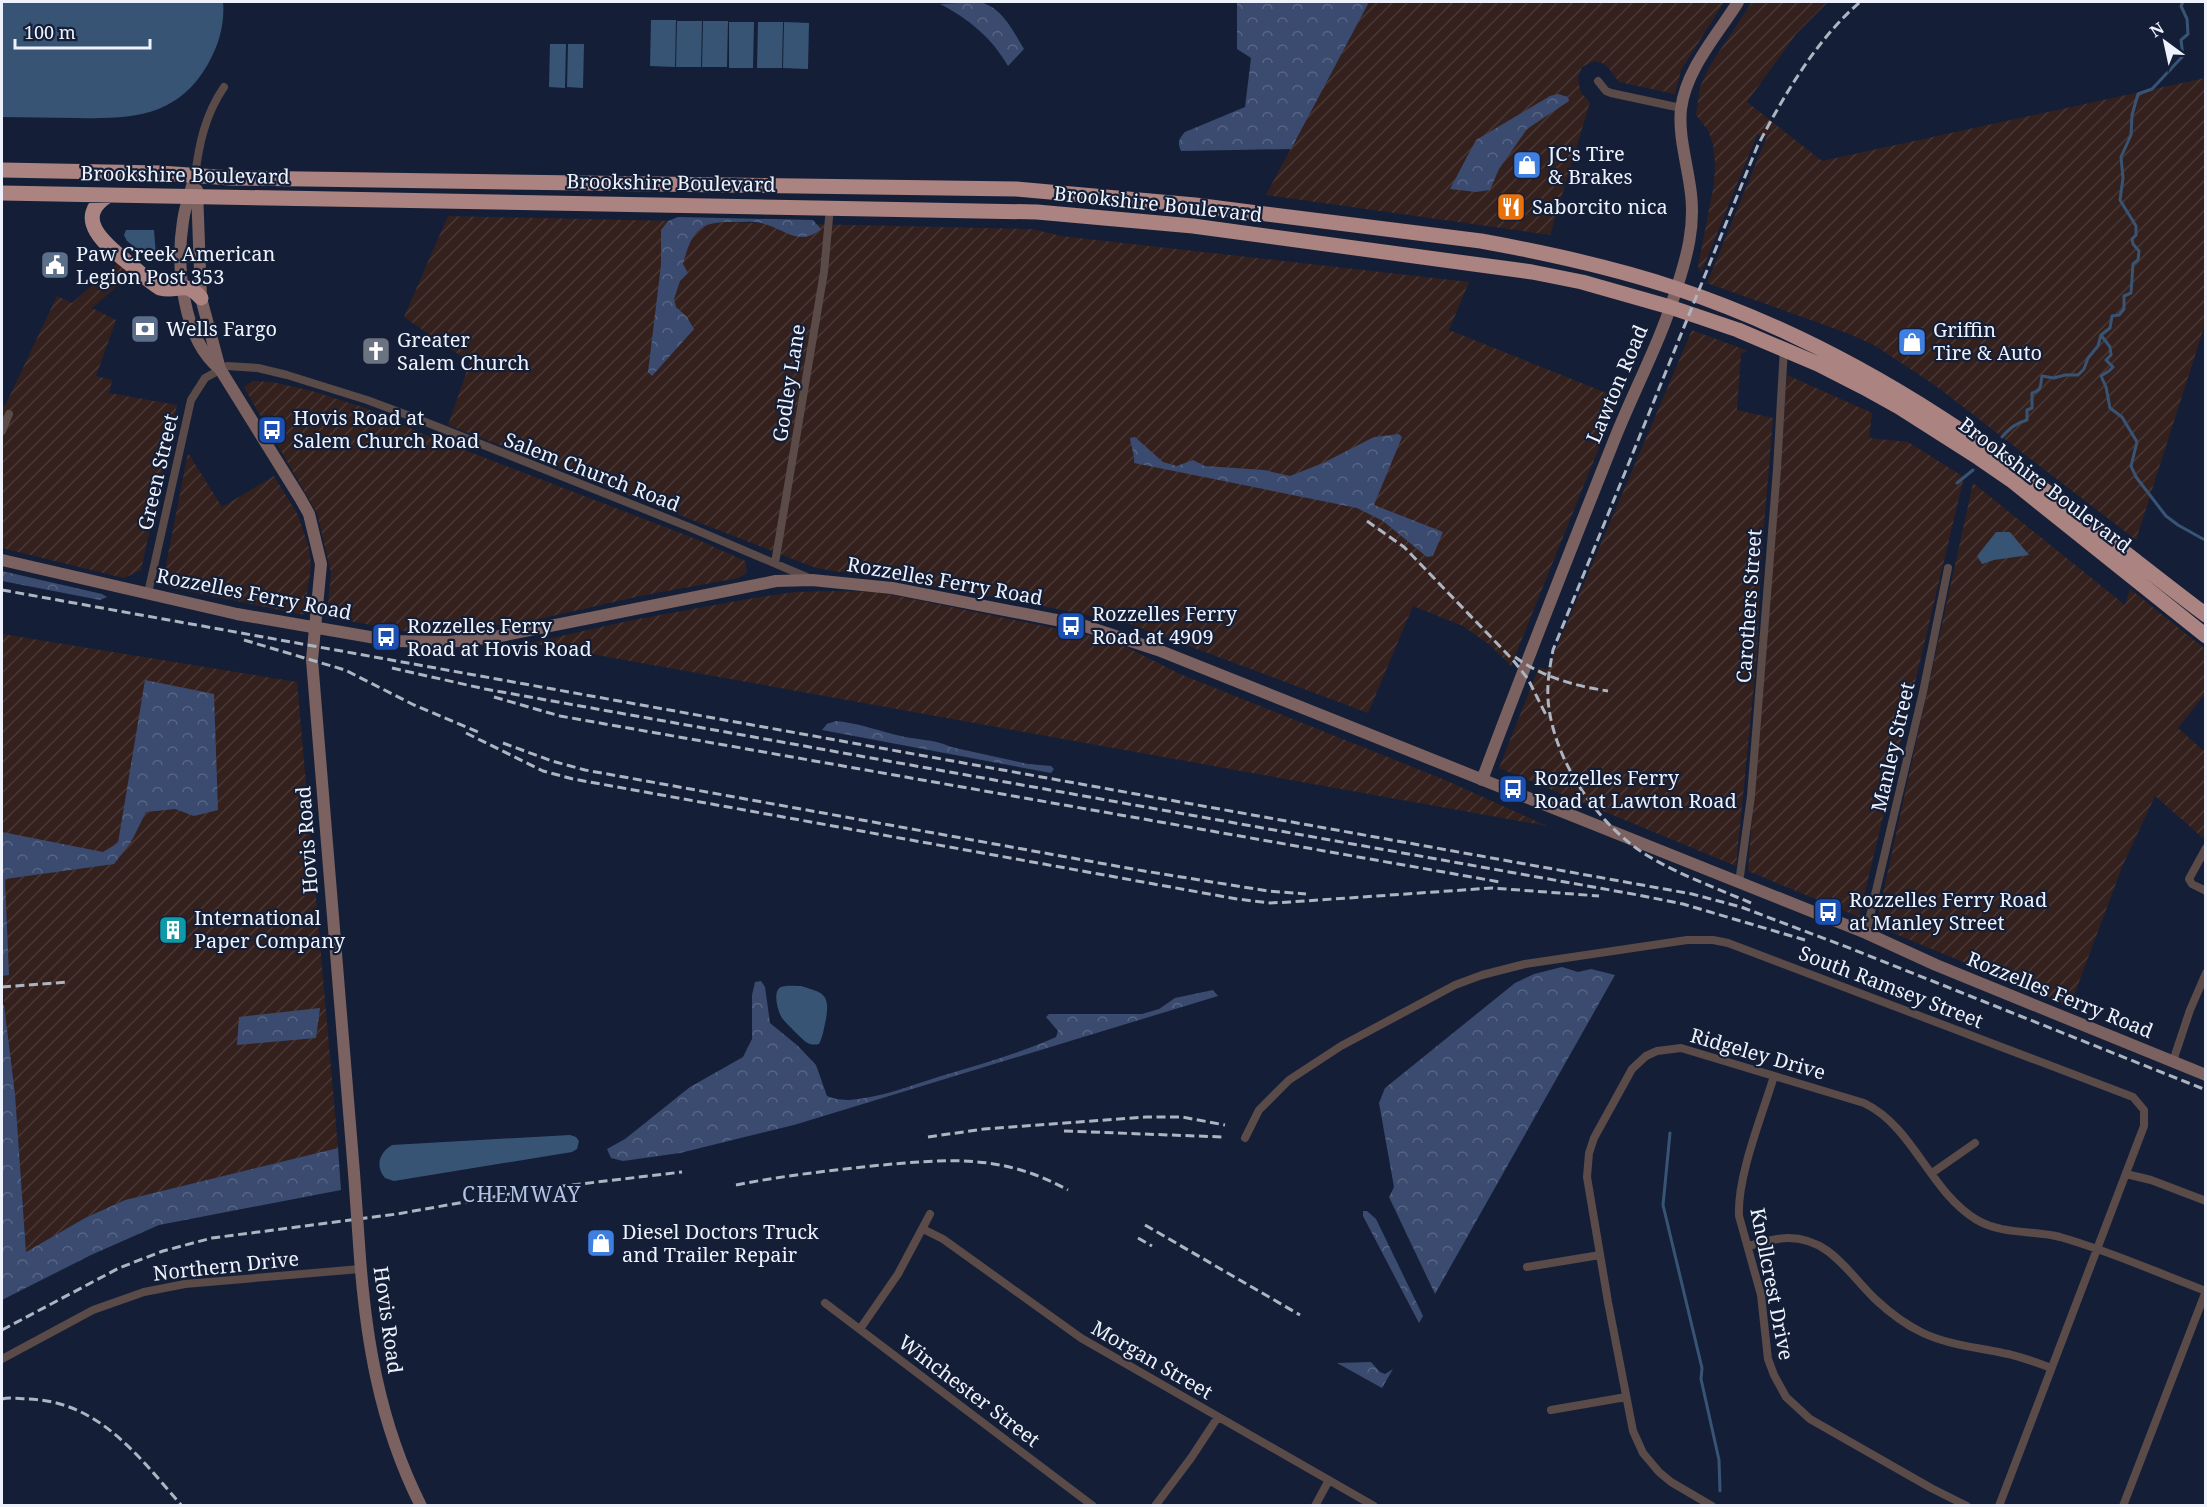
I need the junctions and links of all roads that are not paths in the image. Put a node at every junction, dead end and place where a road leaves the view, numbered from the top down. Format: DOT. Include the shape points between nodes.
graph roads {
  1 [pos="1738,2"];
  2 [pos="1599,81"];
  3 [pos="224,87"];
  4 [pos="1681,108"];
  5 [pos="2,170"];
  6 [pos="195,176"];
  7 [pos="1016,189"];
  8 [pos="2,193"];
  9 [pos="109,195"];
  10 [pos="194,196"];
  11 [pos="830,207"];
  12 [pos="1014,211"];
  13 [pos="183,287"];
  14 [pos="1677,288"];
  15 [pos="201,298"];
  16 [pos="1670,307"];
  17 [pos="1784,332"];
  18 [pos="1784,349"];
  19 [pos="220,369"];
  20 [pos="9,414"];
  21 [pos="2,431"];
  22 [pos="2,560"];
  23 [pos="775,563"];
  24 [pos="1948,568"];
  25 [pos="812,580"];
  26 [pos="148,593"];
  27 [pos="2205,615"];
  28 [pos="315,627"];
  29 [pos="2205,636"];
  30 [pos="1482,780"];
  31 [pos="2205,848"];
  32 [pos="1739,883"];
  33 [pos="2205,891"];
  34 [pos="1866,933"];
  35 [pos="2205,974"];
  36 [pos="2173,1061"];
  37 [pos="2205,1075"];
  38 [pos="1774,1076"];
  39 [pos="1246,1135"];
  40 [pos="1975,1143"];
  41 [pos="1932,1173"];
  42 [pos="2126,1174"];
  43 [pos="2205,1201"];
  44 [pos="930,1214"];
  45 [pos="923,1228"];
  46 [pos="1748,1246"];
  47 [pos="2096,1250"];
  48 [pos="1600,1255"];
  49 [pos="1527,1268"];
  50 [pos="360,1269"];
  51 [pos="2205,1291"];
  52 [pos="825,1303"];
  53 [pos="860,1329"];
  54 [pos="2,1359"];
  55 [pos="2051,1368"];
  56 [pos="1626,1397"];
  57 [pos="1551,1410"];
  58 [pos="1218,1417"];
  59 [pos="1329,1480"];
  60 [pos="422,1506"];
  61 [pos="1093,1506"];
  62 [pos="1155,1506"];
  63 [pos="1316,1506"];
  64 [pos="1374,1506"];
  65 [pos="1712,1506"];
  66 [pos="1967,1506"];
  67 [pos="1999,1506"];
  68 [pos="2123,1506"];
  1 -- 4 [label="street, Lawton Road" via="1700,61"];
  2 -- 4 [label="street" via="1611,93"];
  3 -- 6 [label="street" via="208,115"];
  4 -- 14 [label="street, Lawton Road" via="1693,223"];
  5 -- 6 [label="highway, Brookshire Boulevard"];
  6 -- 7 [label="highway, Brookshire Boulevard"];
  6 -- 10 [label="street, Hovis Road"];
  7 -- 12 [label="highway"];
  7 -- 14 [label="highway, Brookshire Boulevard" via="1195,205 1481,241 1571,259"];
  8 -- 9 [label="highway, Brookshire Boulevard"];
  9 -- 10 [label="highway, Brookshire Boulevard"];
  9 -- 13 [label="highway" via="96,205 92,215 101,239 160,288"];
  10 -- 11 [label="highway, Brookshire Boulevard"];
  10 -- 13 [label="street, Hovis Road" via="184,210 180,255"];
  10 -- 15 [label="street, Hovis Road"];
  11 -- 12 [label="highway, Brookshire Boulevard"];
  11 -- 23 [label="street, Godley Lane" via="822,284"];
  12 -- 16 [label="highway, Brookshire Boulevard" via="1193,226 1503,268 1582,282"];
  13 -- 15 [label="highway" via="191,288"];
  13 -- 19 [label="street, Hovis Road" via="195,334 207,357"];
  14 -- 16 [label="street, Lawton Road"];
  14 -- 17 [label="highway, Brookshire Boulevard"];
  15 -- 19 [label="street, Hovis Road"];
  16 -- 18 [label="highway, Brookshire Boulevard"];
  16 -- 30 [label="street, Lawton Road" via="1595,487"];
  17 -- 18 [label="street, Carothers Street"];
  17 -- 27 [label="highway, Brookshire Boulevard" via="1862,370 1941,417"];
  18 -- 29 [label="highway, Brookshire Boulevard" via="1899,407 1979,458"];
  18 -- 32 [label="street, Carothers Street" via="1750,796"];
  19 -- 23 [label="street, Salem Church Road" via="233,365 258,368 367,400"];
  19 -- 26 [label="street, Green Street" via="205,378 191,400"];
  19 -- 28 [label="street, Hovis Road" via="309,514 321,564"];
  20 -- 21 [label="street"];
  22 -- 26 [label="street, Rozzelles Ferry Road"];
  23 -- 25 [label="street, Salem Church Road"];
  24 -- 34 [label="street, Manley Street"];
  25 -- 28 [label="street, Rozzelles Ferry Road" via="776,581 464,641 393,641"];
  25 -- 30 [label="street, Rozzelles Ferry Road" via="892,588 1082,625 1123,637"];
  26 -- 28 [label="street, Rozzelles Ferry Road"];
  28 -- 50 [label="street, Hovis Road, bridge" via="315,707"];
  30 -- 32 [label="street, Rozzelles Ferry Road"];
  31 -- 33 [label="street" via="2189,879"];
  32 -- 34 [label="street, Rozzelles Ferry Road"];
  34 -- 36 [label="street, Rozzelles Ferry Road"];
  35 -- 36 [label="street"];
  36 -- 37 [label="street, Rozzelles Ferry Road"];
  38 -- 41 [label="street, Ridgeley Drive" via="1876,1109 1892,1122"];
  38 -- 46 [label="street, Knollcrest Drive" via="1739,1197 1739,1216"];
  38 -- 48 [label="street, Ridgeley Drive" via="1680,1048 1657,1051 1632,1069 1597,1130 1589,1154 1587,1177"];
  39 -- 42 [label="street, South Ramsey Street" via="1274,1093 1314,1062 1455,985 1525,964 1700,939 1728,943 2133,1097 2144,1110 2145,1122"];
  40 -- 41 [label="street"];
  41 -- 47 [label="street, Ridgeley Drive" via="1960,1208 1978,1221 2008,1231 2060,1237"];
  42 -- 43 [label="street"];
  42 -- 47 [label="street, South Ramsey Street"];
  44 -- 45 [label="street"];
  45 -- 53 [label="street" via="898,1274"];
  45 -- 58 [label="street, Morgan Street" via="1081,1338"];
  46 -- 55 [label="street" via="1784,1238 1818,1244 1837,1257 1874,1298 1920,1332"];
  46 -- 66 [label="street, Knollcrest Drive" via="1761,1295 1768,1359 1786,1397 1810,1419"];
  47 -- 51 [label="street, Ridgeley Drive"];
  47 -- 55 [label="street, South Ramsey Street"];
  48 -- 49 [label="street"];
  48 -- 56 [label="street, Ridgeley Drive"];
  50 -- 54 [label="street, Northern Drive" via="185,1284 144,1292 93,1310"];
  50 -- 60 [label="street, Hovis Road" via="379,1395 395,1448"];
  51 -- 68 [label="street"];
  52 -- 53 [label="street, Winchester Street"];
  53 -- 61 [label="street, Winchester Street"];
  55 -- 67 [label="street, South Ramsey Street"];
  56 -- 57 [label="street"];
  56 -- 65 [label="street, Ridgeley Drive" via="1633,1431 1653,1466 1671,1482"];
  58 -- 59 [label="street, Morgan Street"];
  58 -- 62 [label="street"];
  59 -- 63 [label="street"];
  59 -- 64 [label="street, Morgan Street"];
}
